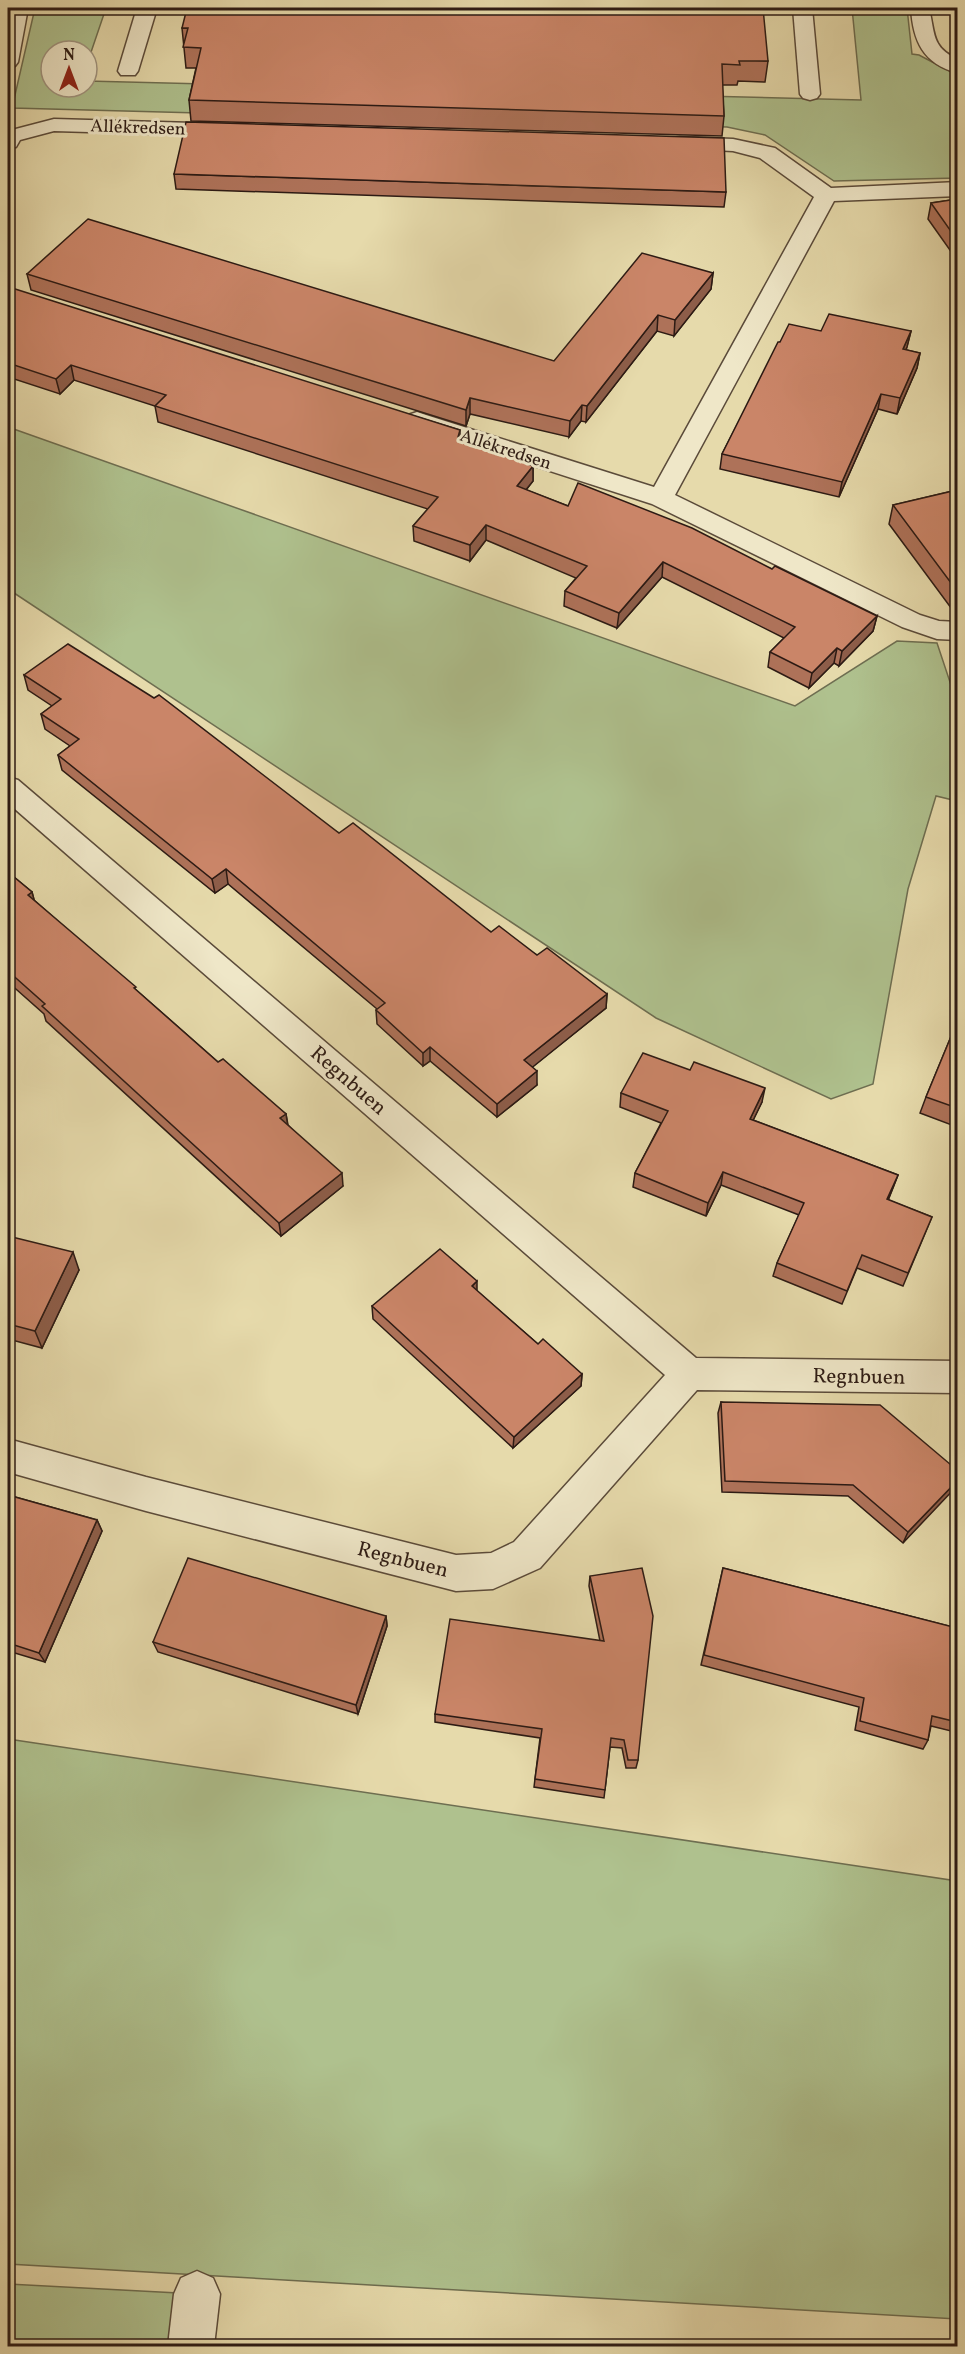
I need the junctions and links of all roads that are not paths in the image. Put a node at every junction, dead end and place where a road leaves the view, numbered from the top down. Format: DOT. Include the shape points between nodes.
graph roads {
  1 [pos="18,8"];
  2 [pos="147,8"];
  3 [pos="802,8"];
  4 [pos="920,8"];
  5 [pos="8,62"];
  6 [pos="957,67"];
  7 [pos="128,71"];
  8 [pos="810,94"];
  9 [pos="246,131"];
  10 [pos="9,136"];
  11 [pos="662,143"];
  12 [pos="957,189"];
  13 [pos="826,195"];
  14 [pos="391,412"];
  15 [pos="661,498"];
  16 [pos="957,631"];
  17 [pos="8,787"];
  18 [pos="689,1374"];
  19 [pos="957,1377"];
  20 [pos="8,1456"];
  21 [pos="197,2294"];
  22 [pos="191,2346"];
  1 -- 5 [label="street"];
  2 -- 7 [label="street"];
  3 -- 8 [label="street"];
  4 -- 6 [label="street" via="931,53"];
  9 -- 10 [label="street, Allékredsen" via="54,125"];
  11 -- 13 [label="street" via="733,145 767,153"];
  12 -- 13 [label="street"];
  13 -- 15 [label="street"];
  14 -- 15 [label="street, Allékredsen"];
  15 -- 16 [label="street, Allékredsen" via="911,621 938,630"];
  17 -- 18 [label="street, Regnbuen"];
  18 -- 19 [label="street, Regnbuen"];
  18 -- 20 [label="street, Regnbuen" via="527,1555 493,1570 456,1572"];
  21 -- 22 [label="street"];
}
